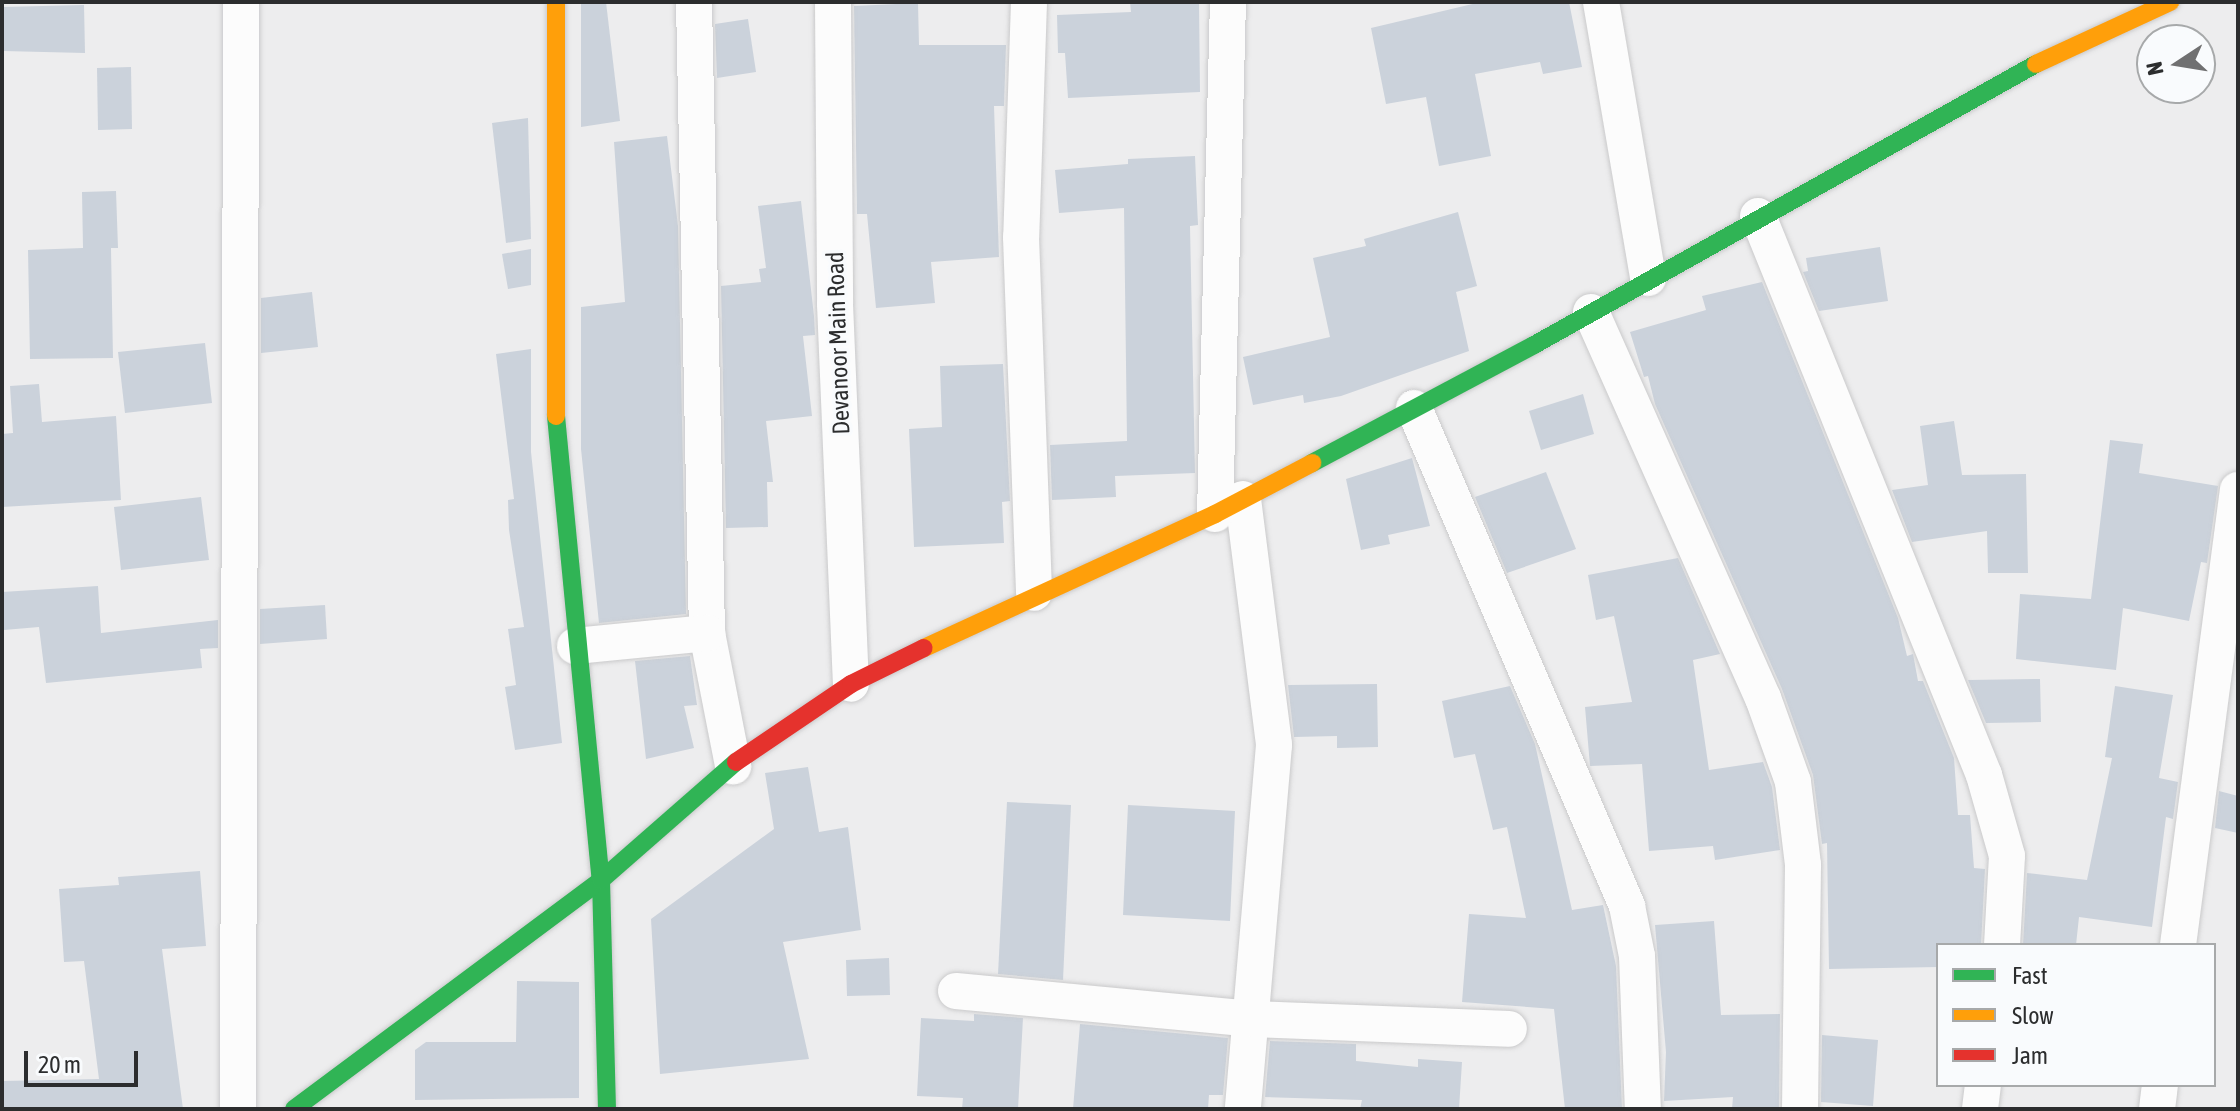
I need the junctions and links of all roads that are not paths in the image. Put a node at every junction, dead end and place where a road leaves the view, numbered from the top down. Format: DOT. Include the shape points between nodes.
graph roads {
  1 [pos="241,2"];
  2 [pos="556,2"];
  3 [pos="694,2"];
  4 [pos="833,2"];
  5 [pos="1029,2"];
  6 [pos="1228,2"];
  7 [pos="1601,2"];
  8 [pos="2170,2"];
  9 [pos="1758,216"];
  10 [pos="1648,278"];
  11 [pos="1591,312"];
  12 [pos="1414,408"];
  13 [pos="2238,490"];
  14 [pos="1229,506"];
  15 [pos="1034,593"];
  16 [pos="707,633"];
  17 [pos="575,646"];
  18 [pos="851,684"];
  19 [pos="733,766"];
  20 [pos="601,880"];
  21 [pos="2002,943"];
  22 [pos="2178,943"];
  23 [pos="956,991"];
  24 [pos="1252,1019"];
  25 [pos="1509,1029"];
  26 [pos="1983,1087"];
  27 [pos="2160,1087"];
  28 [pos="238,1109"];
  29 [pos="294,1109"];
  30 [pos="607,1109"];
  31 [pos="1243,1109"];
  32 [pos="1643,1109"];
  33 [pos="1800,1109"];
  34 [pos="1980,1109"];
  35 [pos="2157,1109"];
  1 -- 28 [label="street"];
  2 -- 17 [label="street" via="556,450"];
  3 -- 16 [label="street"];
  4 -- 18 [label="street, Devanoor Main Road" via="835,304"];
  5 -- 15 [label="street" via="1021,237"];
  6 -- 14 [label="street"];
  7 -- 10 [label="street"];
  8 -- 9 [label="street" via="2009,76"];
  9 -- 10 [label="street"];
  9 -- 21 [label="street" via="1984,775 2007,856"];
  10 -- 11 [label="street"];
  11 -- 12 [label="street"];
  11 -- 33 [label="street" via="1763,698 1793,782 1803,865"];
  12 -- 14 [label="street"];
  12 -- 32 [label="street" via="1627,906 1637,956"];
  13 -- 22 [label="street"];
  14 -- 15 [label="street"];
  14 -- 24 [label="street" via="1274,745"];
  15 -- 18 [label="street"];
  16 -- 17 [label="street"];
  16 -- 19 [label="street"];
  17 -- 20 [label="street"];
  18 -- 19 [label="street" via="758,743"];
  19 -- 20 [label="street"];
  20 -- 29 [label="street"];
  20 -- 30 [label="street"];
  23 -- 24 [label="street"];
  24 -- 25 [label="street"];
  24 -- 31 [label="street"];
  26 -- 34 [label="street"];
  27 -- 35 [label="street"];
}
